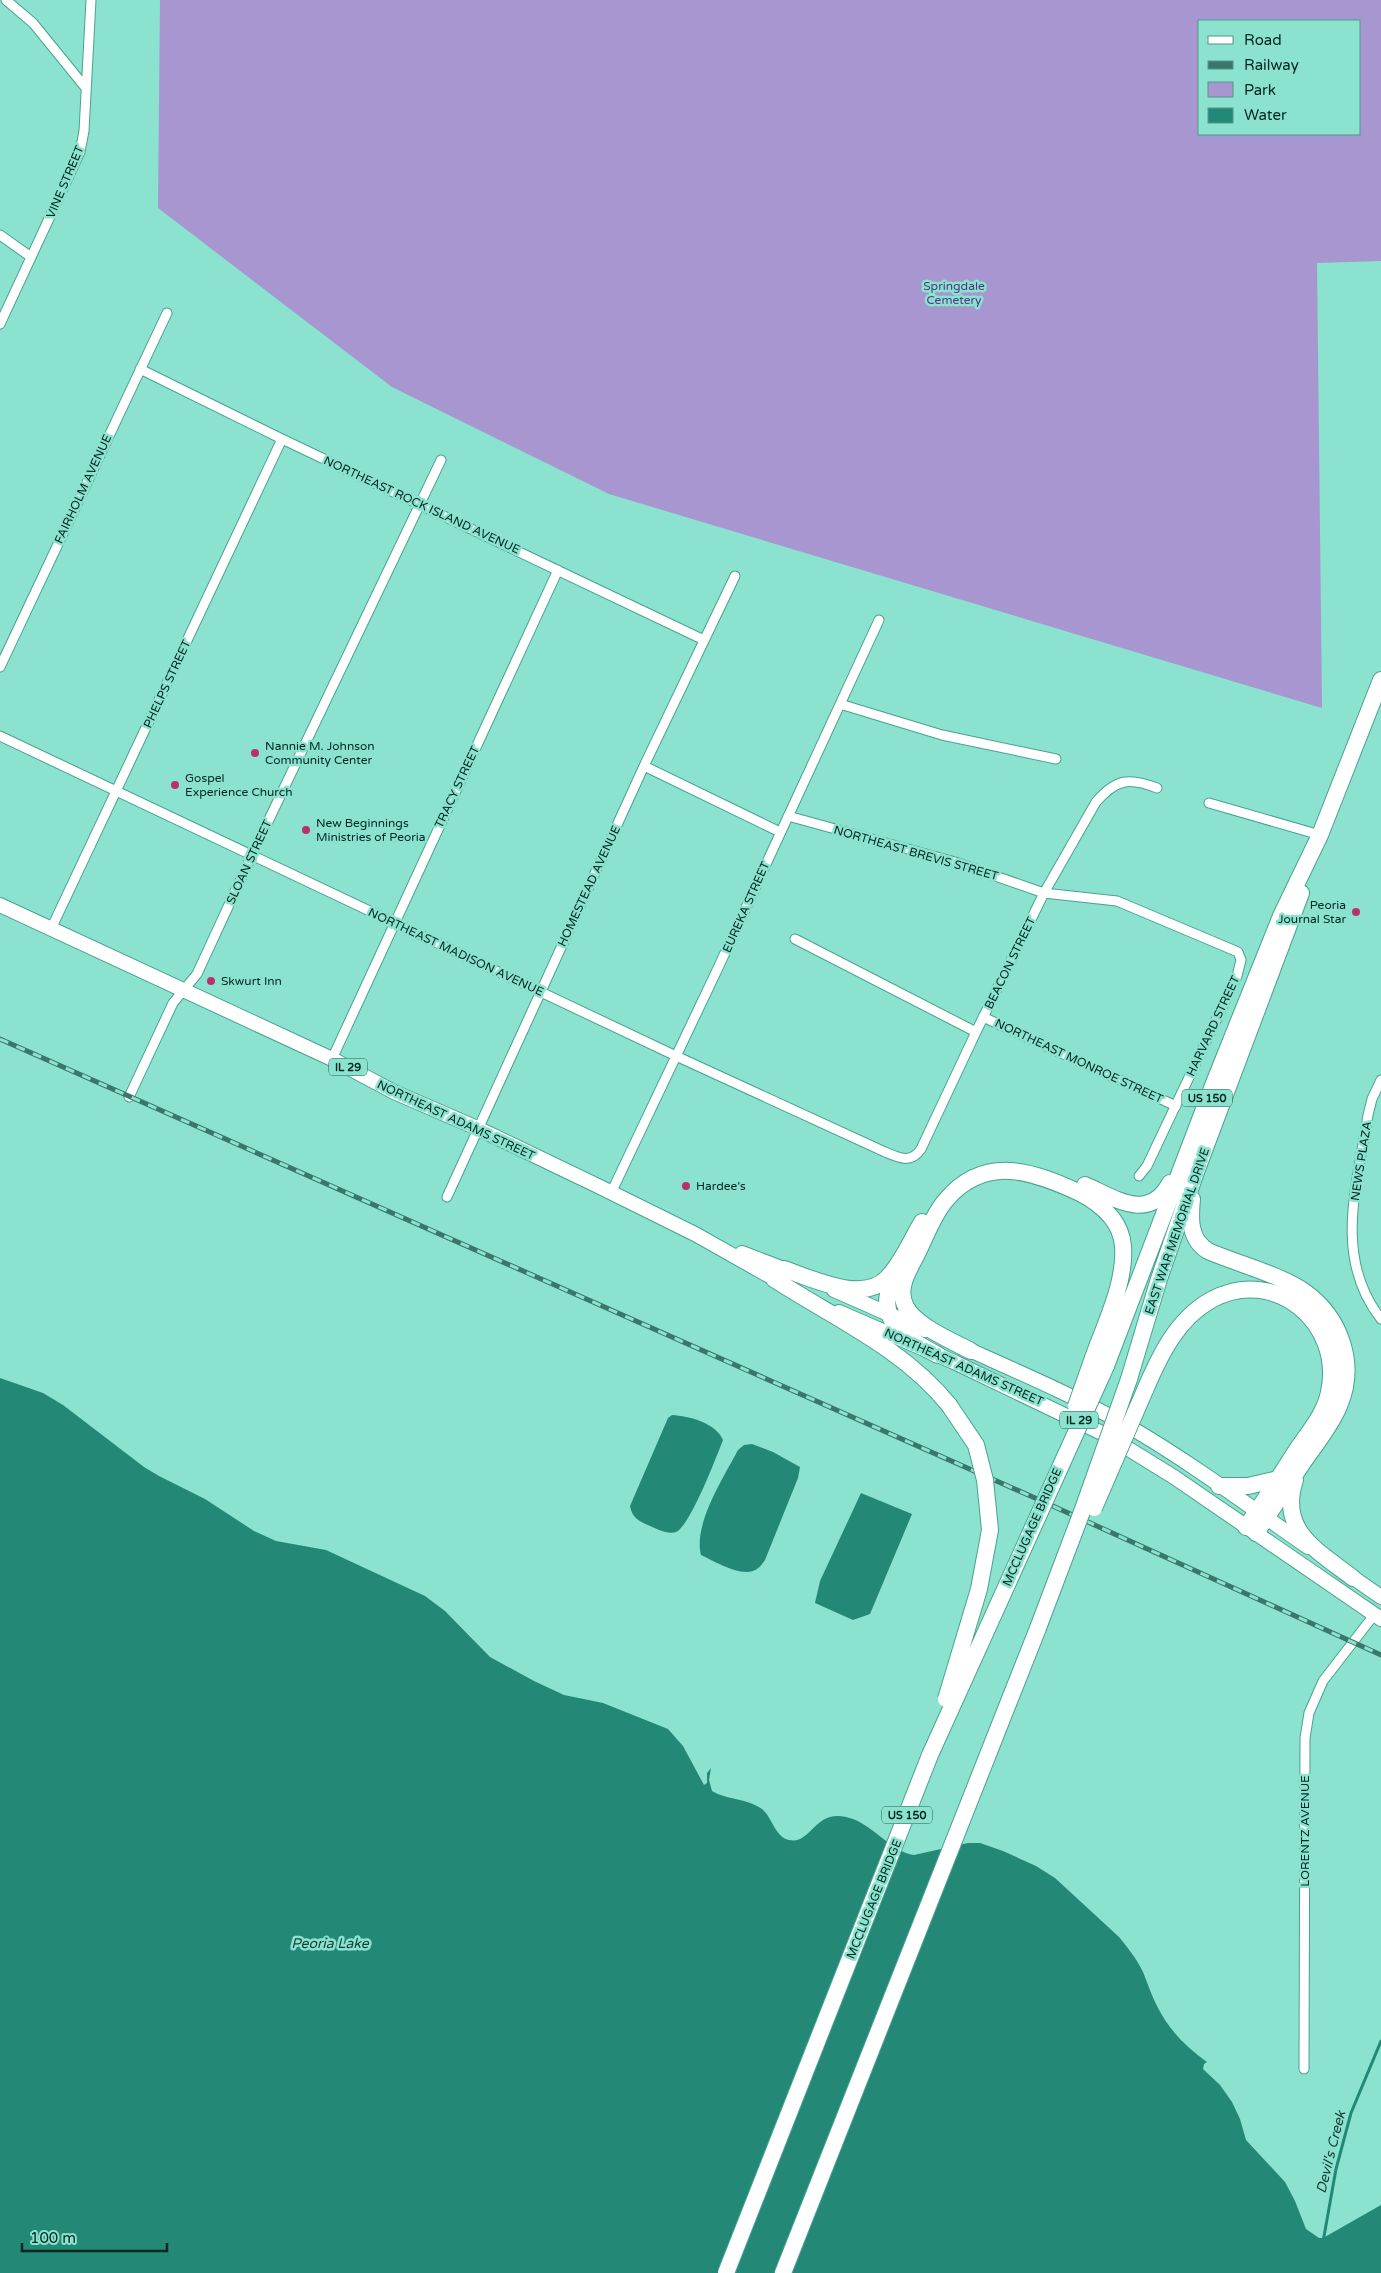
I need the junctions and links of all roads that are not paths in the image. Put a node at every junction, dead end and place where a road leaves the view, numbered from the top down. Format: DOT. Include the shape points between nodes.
graph roads {
  1 [pos="6,0"];
  2 [pos="91,0"];
  3 [pos="85,87"];
  4 [pos="0,235"];
  5 [pos="31,257"];
  6 [pos="167,312"];
  7 [pos="0,324"];
  8 [pos="140,369"];
  9 [pos="282,439"];
  10 [pos="441,460"];
  11 [pos="421,504"];
  12 [pos="558,570"];
  13 [pos="735,576"];
  14 [pos="880,620"];
  15 [pos="704,640"];
  16 [pos="0,667"];
  17 [pos="1381,680"];
  18 [pos="840,704"];
  19 [pos="0,736"];
  20 [pos="1056,759"];
  21 [pos="644,766"];
  22 [pos="1156,788"];
  23 [pos="116,791"];
  24 [pos="1209,803"];
  25 [pos="788,816"];
  26 [pos="780,832"];
  27 [pos="1320,835"];
  28 [pos="252,854"];
  29 [pos="1044,893"];
  30 [pos="0,905"];
  31 [pos="394,923"];
  32 [pos="51,928"];
  33 [pos="796,939"];
  34 [pos="1240,954"];
  35 [pos="184,990"];
  36 [pos="540,992"];
  37 [pos="983,1017"];
  38 [pos="976,1032"];
  39 [pos="676,1056"];
  40 [pos="332,1059"];
  41 [pos="1381,1080"];
  42 [pos="129,1097"];
  43 [pos="1176,1106"];
  44 [pos="477,1128"];
  45 [pos="1204,1128"];
  46 [pos="914,1157"];
  47 [pos="1139,1176"];
  48 [pos="611,1193"];
  49 [pos="447,1197"];
  50 [pos="927,1213"];
  51 [pos="779,1274"];
  52 [pos="889,1314"];
  53 [pos="1381,1319"];
  54 [pos="971,1351"];
  55 [pos="938,1355"];
  56 [pos="1099,1362"];
  57 [pos="1305,1459"];
  58 [pos="1278,1479"];
  59 [pos="1218,1486"];
  60 [pos="1262,1515"];
  61 [pos="1251,1530"];
  62 [pos="1353,1578"];
  63 [pos="1381,1597"];
  64 [pos="1378,1617"];
  65 [pos="1038,1628"];
  66 [pos="930,1755"];
  67 [pos="1304,2069"];
  68 [pos="726,2273"];
  69 [pos="783,2273"];
  1 -- 3 [label="street" via="33,24"];
  2 -- 3 [label="street, VINE STREET"];
  3 -- 5 [label="street, VINE STREET" via="80,152"];
  4 -- 5 [label="street"];
  5 -- 7 [label="street, VINE STREET"];
  6 -- 8 [label="street, FAIRHOLM AVENUE"];
  8 -- 9 [label="street, NORTHEAST ROCK ISLAND AVENUE"];
  8 -- 16 [label="street, FAIRHOLM AVENUE"];
  9 -- 11 [label="street, NORTHEAST ROCK ISLAND AVENUE"];
  9 -- 23 [label="street, PHELPS STREET"];
  10 -- 11 [label="street, SLOAN STREET"];
  11 -- 12 [label="street, NORTHEAST ROCK ISLAND AVENUE"];
  11 -- 28 [label="street, SLOAN STREET"];
  12 -- 15 [label="street, NORTHEAST ROCK ISLAND AVENUE"];
  12 -- 31 [label="street, TRACY STREET"];
  13 -- 15 [label="street, HOMESTEAD AVENUE"];
  14 -- 18 [label="street, EUREKA STREET"];
  15 -- 21 [label="street, HOMESTEAD AVENUE"];
  17 -- 27 [label="highway, EAST WAR MEMORIAL DRIVE / US 150"];
  18 -- 20 [label="street" via="960,740"];
  18 -- 25 [label="street, EUREKA STREET"];
  19 -- 23 [label="street, NORTHEAST MADISON AVENUE"];
  21 -- 26 [label="street"];
  21 -- 36 [label="street, HOMESTEAD AVENUE"];
  22 -- 29 [label="street, BEACON STREET" via="1138,782 1123,782 1107,790 1096,802"];
  23 -- 28 [label="street, NORTHEAST MADISON AVENUE"];
  23 -- 32 [label="street, PHELPS STREET"];
  24 -- 27 [label="street"];
  25 -- 26 [label="street, EUREKA STREET"];
  25 -- 29 [label="street, NORTHEAST BREVIS STREET" via="955,862"];
  26 -- 39 [label="street, EUREKA STREET"];
  27 -- 45 [label="highway, EAST WAR MEMORIAL DRIVE / US 150" via="1293,919"];
  28 -- 31 [label="street, NORTHEAST MADISON AVENUE"];
  28 -- 35 [label="street, SLOAN STREET" via="197,974"];
  29 -- 34 [label="street, NORTHEAST BREVIS STREET" via="1117,901"];
  29 -- 37 [label="street, BEACON STREET"];
  30 -- 32 [label="main road, NORTHEAST ADAMS STREET / IL 29"];
  31 -- 36 [label="street, NORTHEAST MADISON AVENUE"];
  31 -- 40 [label="street, TRACY STREET"];
  32 -- 35 [label="main road, NORTHEAST ADAMS STREET / IL 29"];
  33 -- 38 [label="street, NORTHEAST MONROE STREET"];
  34 -- 43 [label="street, HARVARD STREET" via="1237,976"];
  35 -- 40 [label="main road, NORTHEAST ADAMS STREET / IL 29"];
  35 -- 42 [label="street, SLOAN STREET" via="173,1004"];
  36 -- 39 [label="street, NORTHEAST MADISON AVENUE"];
  36 -- 44 [label="street, HOMESTEAD AVENUE"];
  37 -- 38 [label="street, BEACON STREET"];
  37 -- 43 [label="street, NORTHEAST MONROE STREET"];
  38 -- 46 [label="street, BEACON STREET" via="921,1149"];
  39 -- 46 [label="street, NORTHEAST MADISON AVENUE" via="885,1152 900,1158"];
  39 -- 48 [label="street, EUREKA STREET"];
  40 -- 44 [label="main road, NORTHEAST ADAMS STREET / IL 29" via="394,1092"];
  41 -- 53 [label="street, NEWS PLAZA" via="1368,1115 1351,1239 1355,1266 1363,1288"];
  43 -- 47 [label="street, HARVARD STREET"];
  44 -- 48 [label="main road, NORTHEAST ADAMS STREET / IL 29"];
  44 -- 49 [label="street, HOMESTEAD AVENUE"];
  45 -- 50 [label="highway" via="1166,1191 1150,1203 1128,1204 1043,1168 1011,1161 985,1164 960,1176 942,1191"];
  45 -- 56 [label="highway, EAST WAR MEMORIAL DRIVE / US 150"];
  45 -- 57 [label="highway" via="1193,1192 1191,1222 1195,1239 1210,1252 1306,1293 1331,1318 1342,1343 1346,1374 1342,1399"];
  45 -- 65 [label="highway, EAST WAR MEMORIAL DRIVE / US 150, bridge" via="1129,1379"];
  48 -- 51 [label="main road, NORTHEAST ADAMS STREET / IL 29"];
  50 -- 51 [label="highway" via="895,1268 878,1285 843,1288"];
  50 -- 52 [label="highway" via="888,1292"];
  51 -- 52 [label="main road, NORTHEAST ADAMS STREET / IL 29"];
  51 -- 55 [label="main road, NORTHEAST ADAMS STREET / IL 29" via="832,1308"];
  51 -- 66 [label="highway, bridge" via="900,1358 936,1389 976,1445 990,1530 979,1589"];
  52 -- 54 [label="main road, NORTHEAST ADAMS STREET / IL 29"];
  52 -- 55 [label="highway" via="910,1340"];
  54 -- 56 [label="highway" via="910,1313 903,1299 903,1284 935,1218 950,1196 976,1177 1014,1170 1040,1176 1096,1202 1116,1223 1123,1245 1122,1273"];
  54 -- 59 [label="main road, NORTHEAST ADAMS STREET / IL 29" via="1102,1412 1154,1442"];
  55 -- 61 [label="main road, NORTHEAST ADAMS STREET / IL 29" via="1106,1434"];
  56 -- 66 [label="highway, MCCLUGAGE BRIDGE / US 150, bridge" via="1041,1507"];
  57 -- 60 [label="highway"];
  57 -- 62 [label="highway" via="1293,1484 1291,1508 1294,1523 1307,1542"];
  58 -- 59 [label="highway" via="1248,1486"];
  58 -- 60 [label="highway"];
  58 -- 65 [label="highway, bridge" via="1326,1405 1331,1362 1322,1330 1300,1307 1274,1294 1257,1290 1238,1291 1212,1300 1174,1334 1145,1390"];
  59 -- 60 [label="main road, NORTHEAST ADAMS STREET / IL 29"];
  60 -- 61 [label="highway"];
  60 -- 62 [label="main road, NORTHEAST ADAMS STREET / IL 29"];
  61 -- 64 [label="main road, NORTHEAST ADAMS STREET / IL 29"];
  62 -- 63 [label="main road, NORTHEAST ADAMS STREET / IL 29"];
  64 -- 67 [label="street, LORENTZ AVENUE" via="1332,1667 1319,1687 1309,1713 1305,1738"];
  65 -- 69 [label="highway, US 150"];
  66 -- 68 [label="highway, MCCLUGAGE BRIDGE / US 150, bridge"];
}
